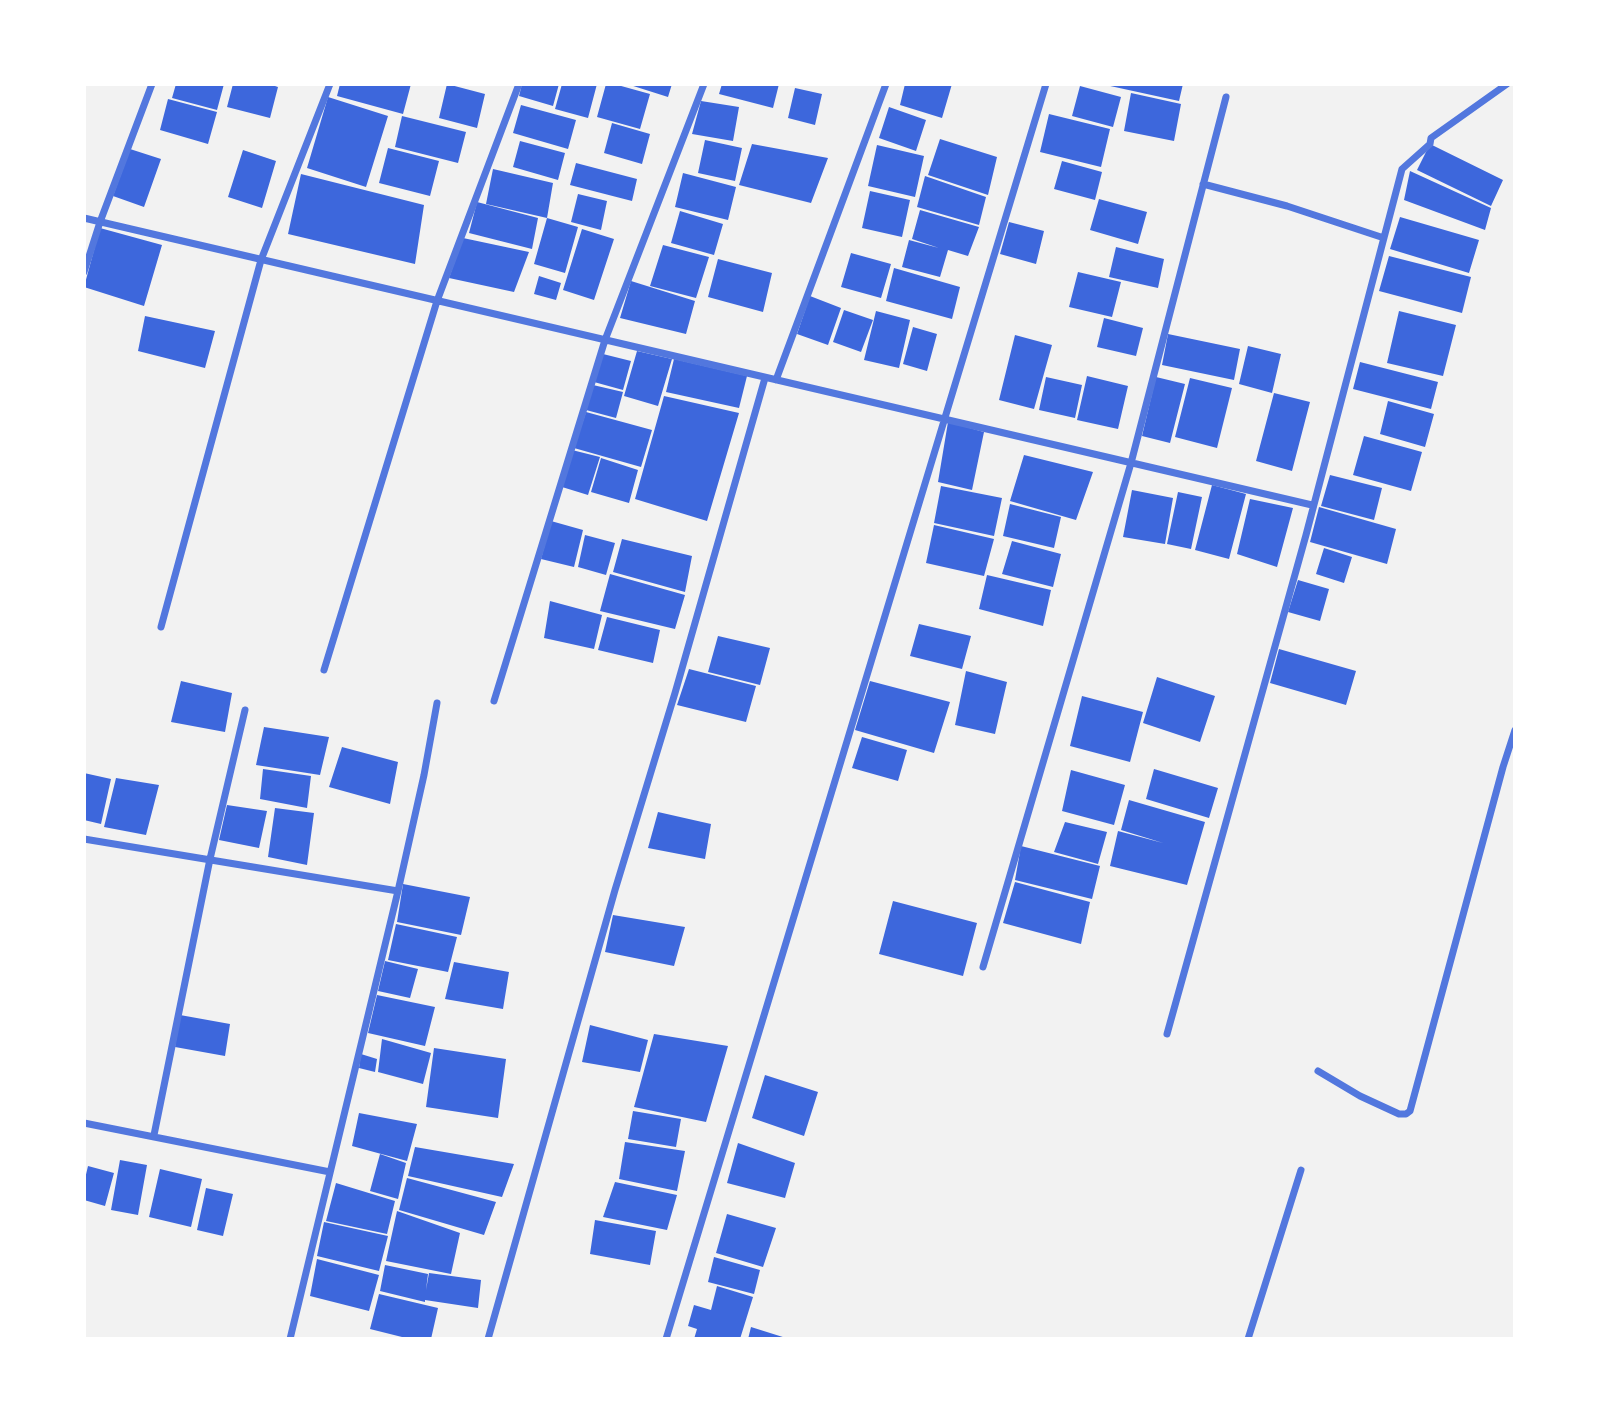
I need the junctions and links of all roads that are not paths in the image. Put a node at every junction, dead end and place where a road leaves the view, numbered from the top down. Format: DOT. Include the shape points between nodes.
graph roads {
  1 [pos="152,84"];
  2 [pos="330,84"];
  3 [pos="519,84"];
  4 [pos="704,84"];
  5 [pos="886,84"];
  6 [pos="1046,84"];
  7 [pos="1507,84"];
  8 [pos="1226,97"];
  9 [pos="1203,184"];
  10 [pos="84,218"];
  11 [pos="100,222"];
  12 [pos="1384,238"];
  13 [pos="261,260"];
  14 [pos="84,272"];
  15 [pos="437,301"];
  16 [pos="605,340"];
  17 [pos="765,378"];
  18 [pos="776,380"];
  19 [pos="946,420"];
  20 [pos="1131,463"];
  21 [pos="1312,505"];
  22 [pos="161,627"];
  23 [pos="324,670"];
  24 [pos="494,701"];
  25 [pos="438,703"];
  26 [pos="245,710"];
  27 [pos="1515,730"];
  28 [pos="84,839"];
  29 [pos="210,859"];
  30 [pos="398,891"];
  31 [pos="983,967"];
  32 [pos="1167,1034"];
  33 [pos="1318,1072"];
  34 [pos="84,1123"];
  35 [pos="154,1135"];
  36 [pos="1301,1170"];
  37 [pos="330,1172"];
  38 [pos="290,1339"];
  39 [pos="488,1339"];
  40 [pos="666,1339"];
  41 [pos="1248,1339"];
  1 -- 11 [label="street"];
  2 -- 13 [label="street"];
  3 -- 15 [label="street"];
  4 -- 16 [label="street"];
  5 -- 18 [label="street"];
  6 -- 19 [label="street"];
  7 -- 12 [label="street" via="1431,138 1402,169"];
  8 -- 9 [label="street"];
  9 -- 12 [label="street"];
  9 -- 20 [label="street"];
  10 -- 11 [label="street"];
  11 -- 13 [label="street"];
  11 -- 14 [label="street"];
  12 -- 21 [label="street"];
  13 -- 15 [label="street"];
  13 -- 22 [label="street"];
  15 -- 16 [label="street"];
  15 -- 23 [label="street"];
  16 -- 17 [label="street"];
  16 -- 24 [label="street"];
  17 -- 18 [label="street"];
  17 -- 39 [label="street"];
  18 -- 19 [label="street"];
  19 -- 20 [label="street"];
  19 -- 40 [label="street"];
  20 -- 21 [label="street"];
  20 -- 31 [label="street"];
  21 -- 32 [label="street"];
  25 -- 30 [label="street"];
  26 -- 29 [label="street"];
  27 -- 33 [label="street" via="1410,1111 1399,1114"];
  28 -- 29 [label="street"];
  29 -- 30 [label="street"];
  29 -- 35 [label="street"];
  30 -- 37 [label="street"];
  34 -- 35 [label="street"];
  35 -- 37 [label="street"];
  36 -- 41 [label="street"];
  37 -- 38 [label="street"];
}
